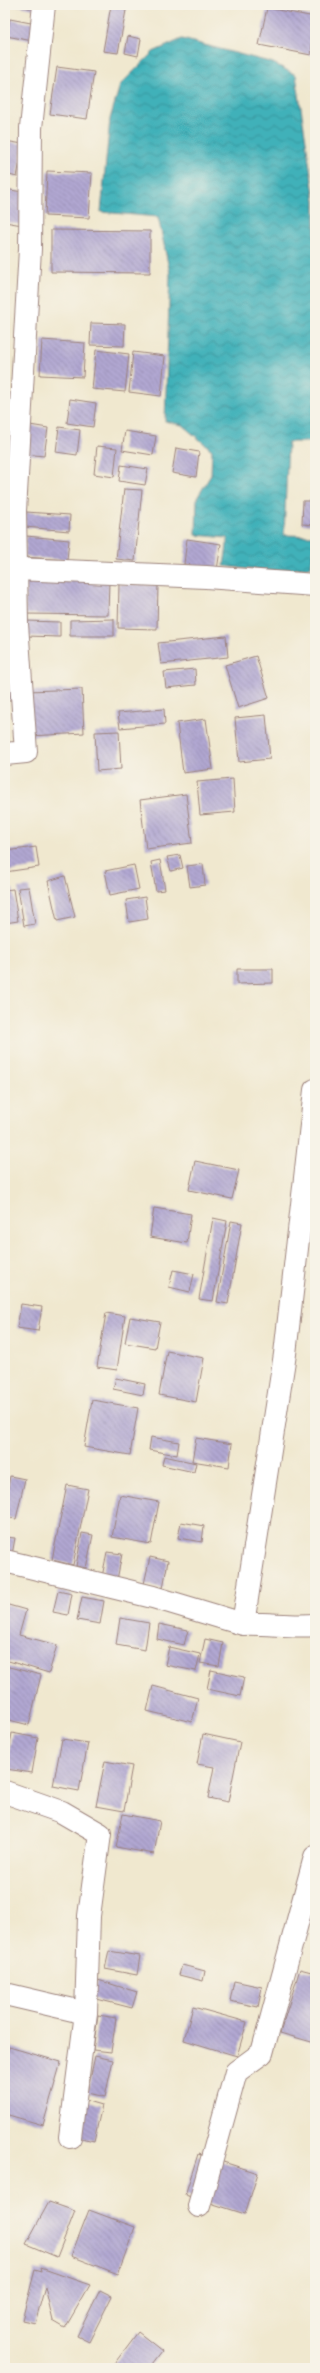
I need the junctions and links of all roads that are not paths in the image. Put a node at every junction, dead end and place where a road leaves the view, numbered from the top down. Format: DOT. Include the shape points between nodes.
graph roads {
  1 [pos="44,5"];
  2 [pos="16,568"];
  3 [pos="315,585"];
  4 [pos="5,754"];
  5 [pos="315,1090"];
  6 [pos="5,1561"];
  7 [pos="243,1624"];
  8 [pos="315,1625"];
  9 [pos="5,1792"];
  10 [pos="315,1857"];
  11 [pos="5,1994"];
  12 [pos="86,2013"];
  13 [pos="70,2137"];
  14 [pos="199,2206"];
  1 -- 2 [label="street" via="31,128 30,249 15,511"];
  2 -- 3 [label="street"];
  2 -- 4 [label="street" via="17,624 26,752"];
  5 -- 7 [label="street" via="285,1354"];
  6 -- 7 [label="street" via="153,1597"];
  7 -- 8 [label="street" via="291,1627"];
  9 -- 12 [label="street" via="62,1812 100,1834 89,1916"];
  10 -- 14 [label="street" via="262,2053 236,2072"];
  11 -- 12 [label="street"];
  12 -- 13 [label="street"];
}
